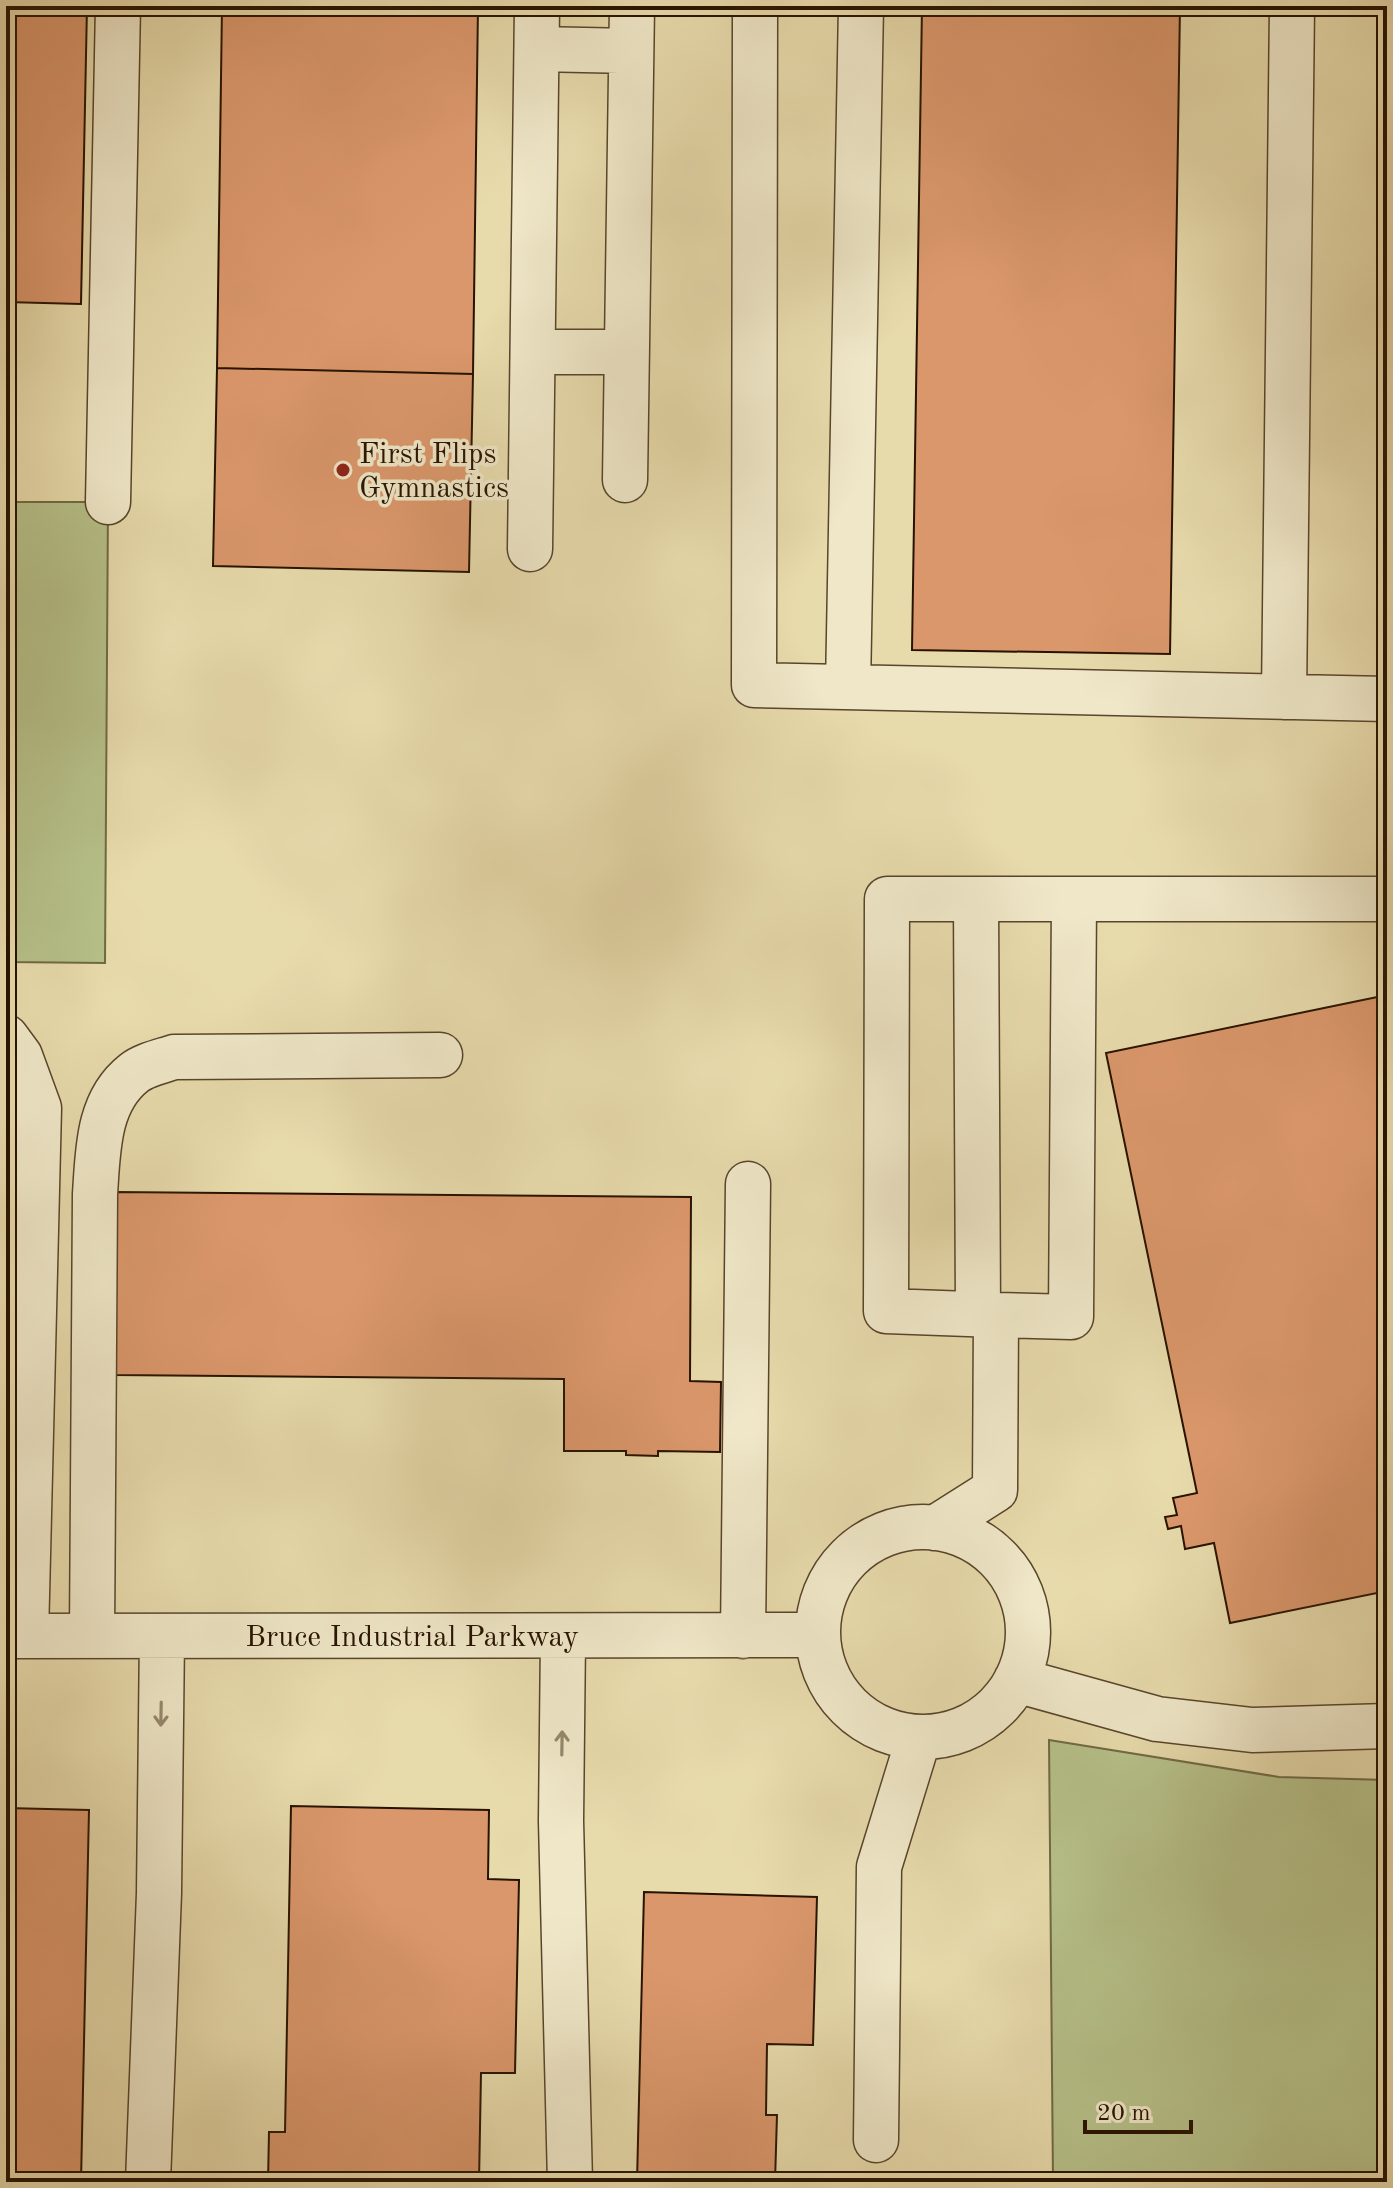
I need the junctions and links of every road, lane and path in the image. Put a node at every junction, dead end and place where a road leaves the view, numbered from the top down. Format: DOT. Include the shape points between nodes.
graph roads {
  1 [pos="118,6"];
  2 [pos="537,6"];
  3 [pos="632,6"];
  4 [pos="755,6"];
  5 [pos="861,6"];
  6 [pos="1292,6"];
  7 [pos="537,49"];
  8 [pos="631,51"];
  9 [pos="533,352"];
  10 [pos="626,352"];
  11 [pos="625,480"];
  12 [pos="108,502"];
  13 [pos="530,549"];
  14 [pos="848,687"];
  15 [pos="1284,697"];
  16 [pos="1387,699"];
  17 [pos="976,899"];
  18 [pos="1387,899"];
  19 [pos="1074,900"];
  20 [pos="8,1043"];
  21 [pos="440,1055"];
  22 [pos="748,1184"];
  23 [pos="20,1276"];
  24 [pos="987,1314"];
  25 [pos="935,1528"];
  26 [pos="818,1635"];
  27 [pos="16,1636"];
  28 [pos="92,1636"];
  29 [pos="162,1636"];
  30 [pos="743,1636"];
  31 [pos="563,1637"];
  32 [pos="1016,1680"];
  33 [pos="1387,1726"];
  34 [pos="919,1737"];
  35 [pos="876,2140"];
  36 [pos="148,2182"];
  37 [pos="570,2182"];
  1 -- 12 [label="street"];
  2 -- 7 [label="street"];
  3 -- 8 [label="street"];
  4 -- 14 [label="street" via="754,685"];
  5 -- 14 [label="street"];
  6 -- 15 [label="street"];
  7 -- 8 [label="street"];
  7 -- 9 [label="street"];
  8 -- 10 [label="street"];
  9 -- 10 [label="street"];
  9 -- 13 [label="street"];
  10 -- 11 [label="street"];
  14 -- 15 [label="street"];
  15 -- 16 [label="street"];
  17 -- 19 [label="street"];
  17 -- 24 [label="street"];
  17 -- 24 [label="street" via="887,899 886,1311"];
  18 -- 19 [label="street"];
  19 -- 24 [label="street" via="1071,1317"];
  20 -- 23 [label="street" via="20,1056 39,1108"];
  21 -- 28 [label="street" via="174,1057 135,1072 109,1100 95,1194"];
  22 -- 30 [label="street"];
  23 -- 27 [label="street"];
  24 -- 25 [label="street" via="995,1490"];
  25 -- 26 [label="street" via="899,1529 866,1544 840,1568 823,1600"];
  25 -- 32 [label="street" via="969,1537 999,1558 1019,1588 1029,1622 1026,1658"];
  26 -- 30 [label="street, Bruce Industrial Parkway"];
  26 -- 34 [label="street" via="824,1666 838,1694 860,1716 888,1732"];
  27 -- 28 [label="street, Bruce Industrial Parkway"];
  28 -- 29 [label="street, Bruce Industrial Parkway"];
  29 -- 31 [label="street, Bruce Industrial Parkway"];
  29 -- 36 [label="street, one-way"];
  30 -- 31 [label="street, Bruce Industrial Parkway"];
  37 -- 31 [label="street, one-way" via="561,1821"];
  32 -- 33 [label="street" via="1157,1719 1205,1725 1252,1730"];
  32 -- 34 [label="street" via="987,1716 955,1733"];
  34 -- 35 [label="street" via="879,1867"];
}
